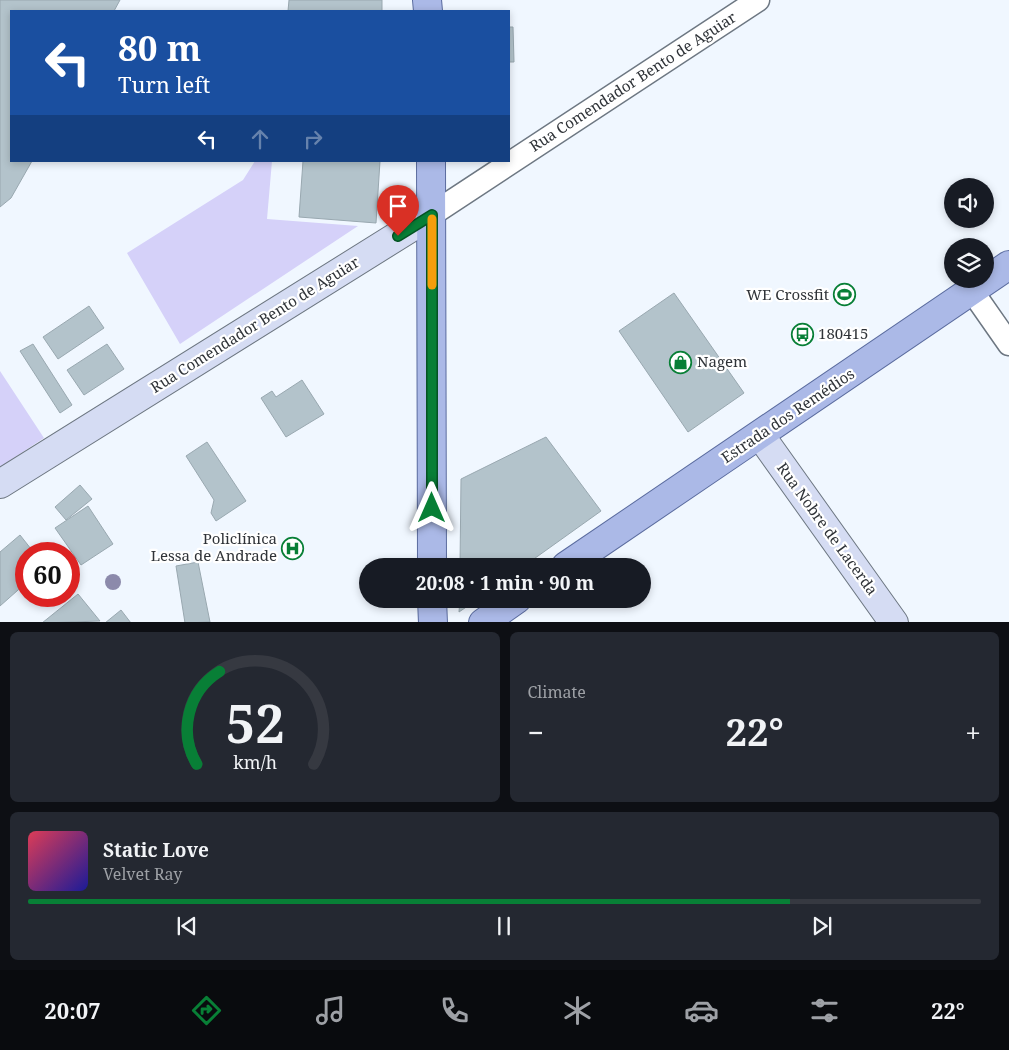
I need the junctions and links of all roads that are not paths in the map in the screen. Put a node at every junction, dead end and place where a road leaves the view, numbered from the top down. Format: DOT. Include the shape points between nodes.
graph roads {
  1 [pos="758,0"];
  2 [pos="430,162"];
  3 [pos="432,215"];
  4 [pos="1009,265"];
  5 [pos="972,291"];
  6 [pos="1009,344"];
  7 [pos="760,435"];
  8 [pos="0,484"];
  9 [pos="432,558"];
  10 [pos="578,558"];
  11 [pos="432,608"];
  12 [pos="506,608"];
  13 [pos="492,620"];
  14 [pos="433,622"];
  15 [pos="894,622"];
  1 -- 3 [label="street, Rua Comendador Bento de Aguiar"];
  2 -- 3 [label="main road"];
  3 -- 8 [label="street, Rua Comendador Bento de Aguiar"];
  3 -- 9 [label="main road"];
  4 -- 5 [label="main road, Estrada dos Remédios"];
  5 -- 6 [label="street"];
  5 -- 7 [label="main road, Estrada dos Remédios"];
  7 -- 10 [label="main road, Estrada dos Remédios"];
  7 -- 15 [label="street, Rua Nobre de Lacerda"];
  11 -- 14 [label="main road"];
  12 -- 13 [label="main road"];
}
